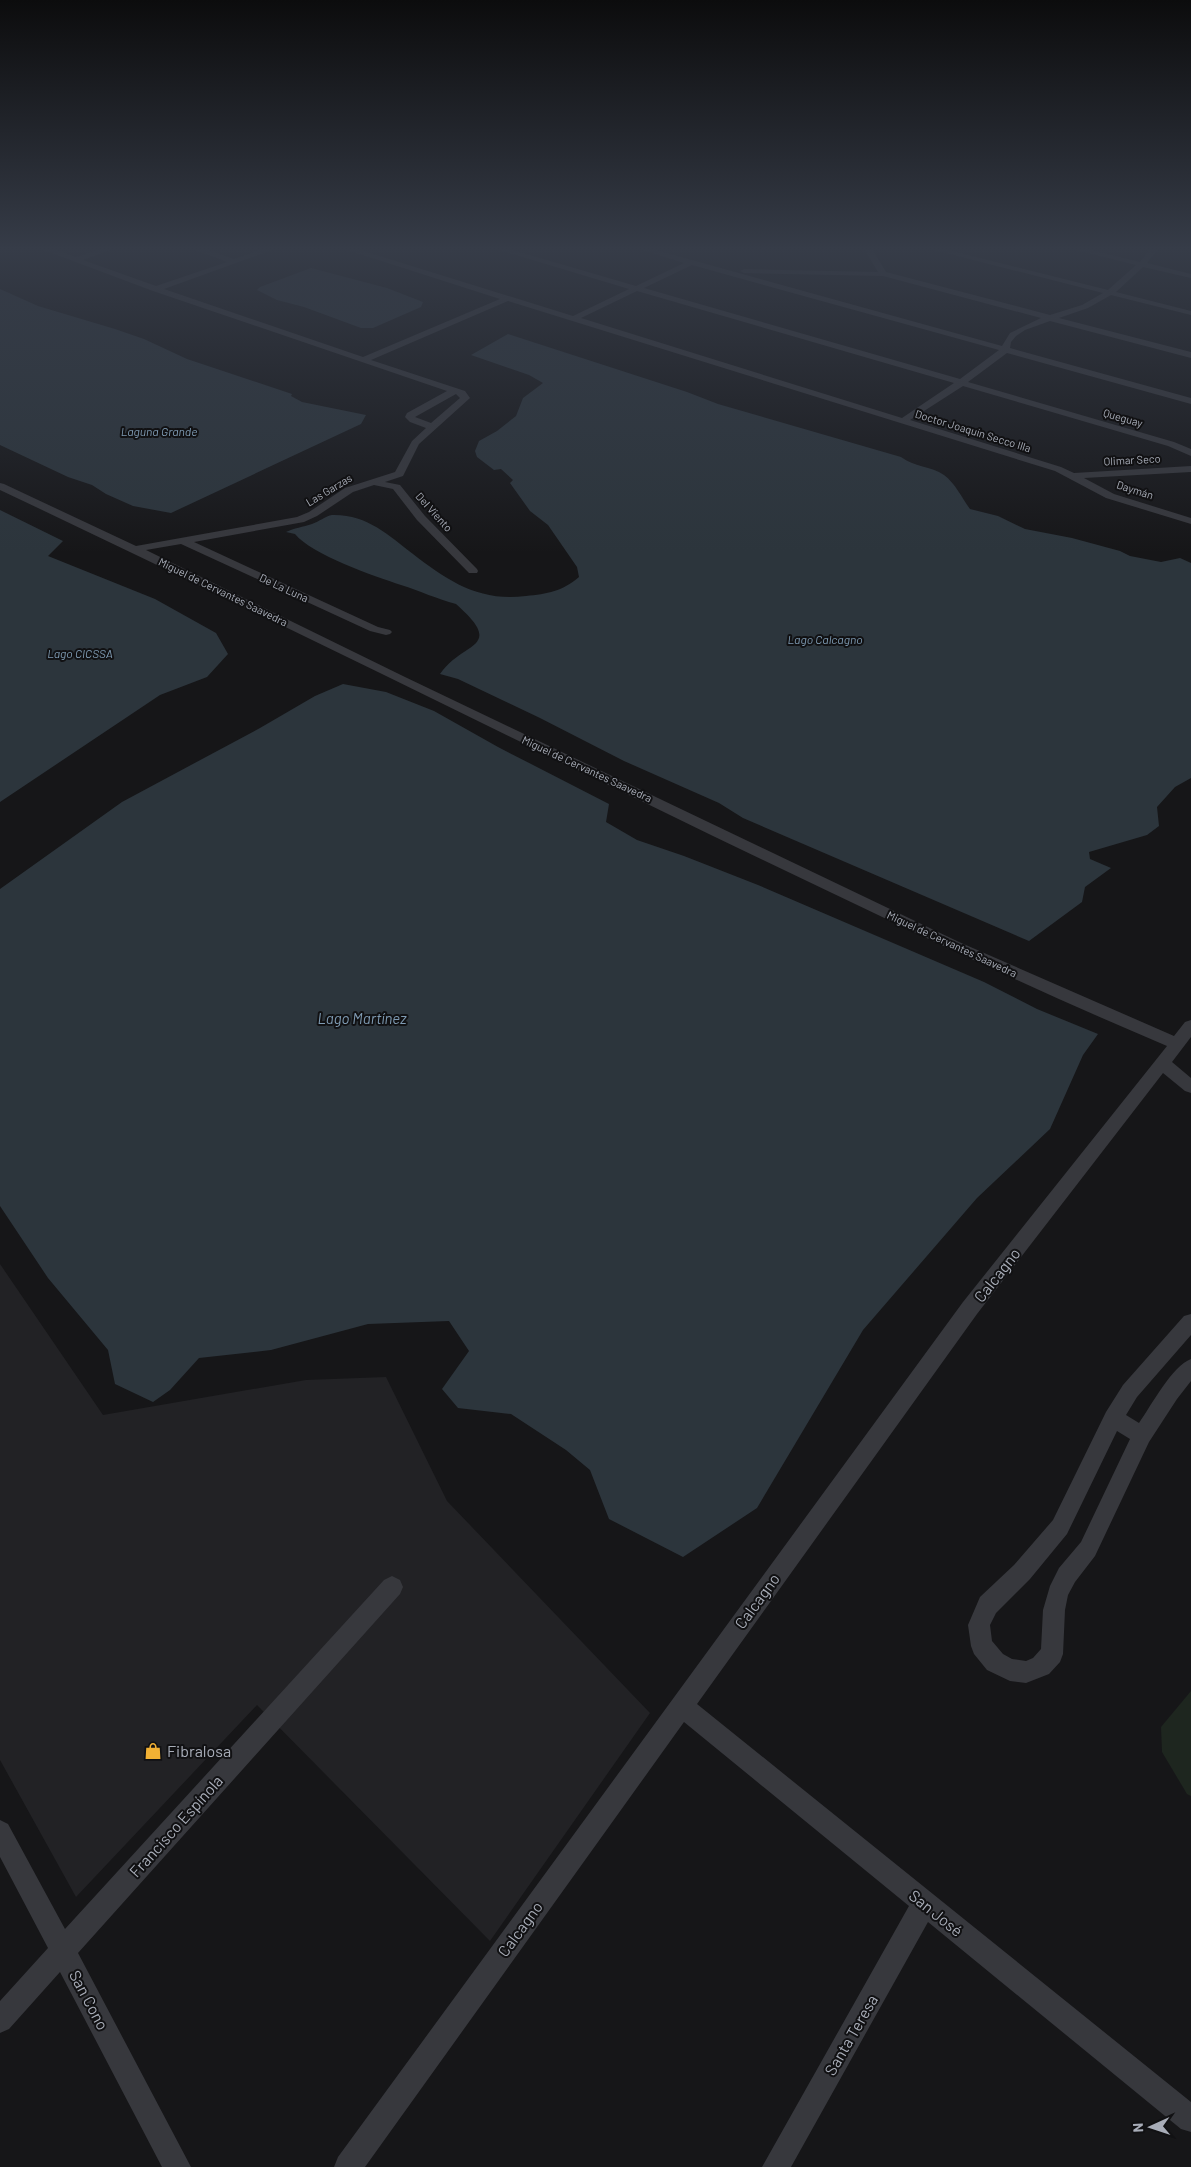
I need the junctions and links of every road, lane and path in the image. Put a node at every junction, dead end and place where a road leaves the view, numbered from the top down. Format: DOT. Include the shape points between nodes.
graph roads {
  1 [pos="334,350"];
  2 [pos="386,350"];
  3 [pos="674,350"];
  4 [pos="847,350"];
  5 [pos="1005,350"];
  6 [pos="1173,350"];
  7 [pos="1191,355"];
  8 [pos="363,360"];
  9 [pos="961,383"];
  10 [pos="455,391"];
  11 [pos="1191,401"];
  12 [pos="903,421"];
  13 [pos="432,427"];
  14 [pos="1191,453"];
  15 [pos="1191,469"];
  16 [pos="399,474"];
  17 [pos="1074,476"];
  18 [pos="372,482"];
  19 [pos="0,486"];
  20 [pos="396,487"];
  21 [pos="1191,520"];
  22 [pos="218,535"];
  23 [pos="183,541"];
  24 [pos="135,548"];
  25 [pos="206,553"];
  26 [pos="472,571"];
  27 [pos="386,632"];
  28 [pos="1191,1026"];
  29 [pos="1169,1054"];
  30 [pos="1191,1073"];
  31 [pos="1191,1088"];
  32 [pos="1191,1322"];
  33 [pos="1191,1367"];
  34 [pos="1113,1418"];
  35 [pos="1142,1436"];
  36 [pos="392,1587"];
  37 [pos="682,1706"];
  38 [pos="0,1832"];
  39 [pos="925,1904"];
  40 [pos="63,1951"];
  41 [pos="0,2020"];
  42 [pos="1191,2119"];
  43 [pos="177,2167"];
  44 [pos="348,2167"];
  45 [pos="776,2167"];
  1 -- 8 [label="street"];
  2 -- 8 [label="street"];
  3 -- 12 [label="street, Doctor Joaquín Secco Illa"];
  4 -- 9 [label="street, Queguay"];
  5 -- 9 [label="street"];
  5 -- 11 [label="street"];
  6 -- 7 [label="street"];
  8 -- 10 [label="street"];
  9 -- 12 [label="street"];
  9 -- 14 [label="street, Queguay" via="1125,430"];
  10 -- 13 [label="street" via="465,398"];
  10 -- 13 [label="street" via="412,413 412,420"];
  12 -- 17 [label="street, Doctor Joaquín Secco Illa"];
  13 -- 16 [label="street" via="415,443"];
  15 -- 17 [label="street, Olimar Seco"];
  16 -- 18 [label="street, Las Garzas"];
  16 -- 20 [label="street"];
  17 -- 21 [label="street, Daymán" via="1110,496"];
  18 -- 20 [label="street, Del Viento"];
  18 -- 22 [label="street, Las Garzas" via="349,490 300,520"];
  19 -- 24 [label="street, Miguel de Cervantes Saavedra"];
  20 -- 26 [label="street, Del Viento"];
  22 -- 23 [label="street, Las Garzas"];
  22 -- 25 [label="street" via="208,542"];
  23 -- 24 [label="street, Las Garzas"];
  23 -- 25 [label="street, De La Luna"];
  24 -- 29 [label="street, Miguel de Cervantes Saavedra" via="954,946 1113,1017"];
  25 -- 27 [label="street, De La Luna"];
  28 -- 29 [label="street, Calcagno"];
  29 -- 30 [label="street"];
  29 -- 31 [label="street"];
  29 -- 37 [label="street, Calcagno" via="970,1308"];
  32 -- 34 [label="street" via="1130,1391"];
  33 -- 35 [label="street"];
  34 -- 35 [label="street"];
  34 -- 35 [label="street" via="1060,1527 1022,1572 988,1605 979,1625 982,1646 995,1662 1010,1670 1026,1672 1041,1666 1052,1654 1058,1593 1067,1575 1088,1550"];
  36 -- 40 [label="street, Francisco Espínola"];
  37 -- 39 [label="street, San José"];
  37 -- 44 [label="street, Calcagno"];
  38 -- 40 [label="street, San Cono"];
  39 -- 42 [label="street, San José"];
  39 -- 45 [label="street, Santa Teresa"];
  40 -- 41 [label="street, Francisco Espínola"];
  40 -- 43 [label="street, San Cono"];
}
